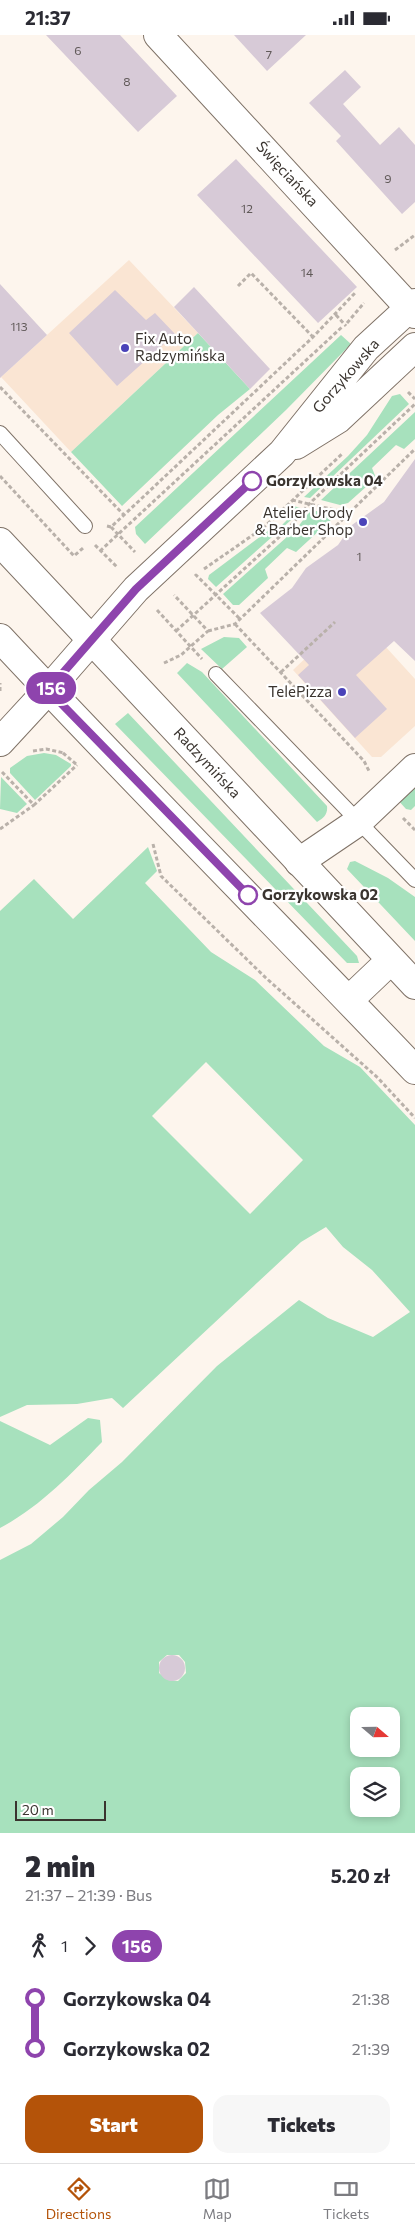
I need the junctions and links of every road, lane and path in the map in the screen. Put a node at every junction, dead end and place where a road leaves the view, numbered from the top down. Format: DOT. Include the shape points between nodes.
graph roads {
  1 [pos="168,38"];
  2 [pos="415,235"];
  3 [pos="390,254"];
  4 [pos="238,285"];
  5 [pos="358,289"];
  6 [pos="370,297"];
  7 [pos="413,308"];
  8 [pos="313,337"];
  9 [pos="415,347"];
  10 [pos="0,387"];
  11 [pos="415,404"];
  12 [pos="0,433"];
  13 [pos="415,449"];
  14 [pos="346,450"];
  15 [pos="282,453"];
  16 [pos="0,476"];
  17 [pos="292,500"];
  18 [pos="309,504"];
  19 [pos="348,514"];
  20 [pos="124,515"];
  21 [pos="85,526"];
  22 [pos="111,527"];
  23 [pos="102,530"];
  24 [pos="118,535"];
  25 [pos="0,542"];
  26 [pos="85,546"];
  27 [pos="100,551"];
  28 [pos="138,556"];
  29 [pos="196,575"];
  30 [pos="190,579"];
  31 [pos="179,589"];
  32 [pos="216,594"];
  33 [pos="193,615"];
  34 [pos="240,619"];
  35 [pos="335,622"];
  36 [pos="235,624"];
  37 [pos="176,631"];
  38 [pos="208,631"];
  39 [pos="0,639"];
  40 [pos="92,640"];
  41 [pos="164,663"];
  42 [pos="281,672"];
  43 [pos="216,674"];
  44 [pos="0,683"];
  45 [pos="48,690"];
  46 [pos="0,691"];
  47 [pos="0,742"];
  48 [pos="68,749"];
  49 [pos="30,752"];
  50 [pos="63,753"];
  51 [pos="77,765"];
  52 [pos="415,767"];
  53 [pos="0,769"];
  54 [pos="84,772"];
  55 [pos="384,797"];
  56 [pos="34,805"];
  57 [pos="358,822"];
  58 [pos="0,829"];
  59 [pos="415,830"];
  60 [pos="153,841"];
  61 [pos="299,862"];
  62 [pos="415,880"];
  63 [pos="392,960"];
  64 [pos="415,985"];
  65 [pos="349,1000"];
  66 [pos="415,1070"];
  67 [pos="415,1118"];
  1 -- 7 [label="street, Święciańska"];
  2 -- 3 [label="path"];
  4 -- 8 [label="path" via="251,273"];
  5 -- 8 [label="path"];
  6 -- 24 [label="path" via="345,325"];
  7 -- 15 [label="street, Gorzykowska" via="366,348"];
  8 -- 20 [label="path"];
  9 -- 15 [label="street, Gorzykowska" via="338,419"];
  10 -- 20 [label="path"];
  11 -- 18 [label="path"];
  12 -- 21 [label="lane"];
  13 -- 19 [label="path"];
  14 -- 17 [label="path"];
  15 -- 40 [label="street, Gorzykowska" via="136,589"];
  16 -- 26 [label="path" via="74,556"];
  17 -- 18 [label="path"];
  17 -- 29 [label="path" via="262,528"];
  18 -- 19 [label="path"];
  18 -- 32 [label="path" via="288,529"];
  19 -- 34 [label="path"];
  20 -- 22 [label="path"];
  22 -- 23 [label="path" via="108,525"];
  22 -- 24 [label="path"];
  24 -- 27 [label="path"];
  24 -- 28 [label="path"];
  25 -- 40 [label="street, Radzymińska"];
  29 -- 30 [label="path"];
  29 -- 32 [label="path"];
  31 -- 33 [label="path" via="171,592"];
  32 -- 33 [label="path"];
  32 -- 34 [label="path"];
  33 -- 37 [label="path"];
  33 -- 38 [label="path"];
  34 -- 36 [label="path"];
  35 -- 42 [label="path"];
  36 -- 38 [label="path"];
  36 -- 42 [label="path"];
  38 -- 41 [label="path" via="181,655"];
  39 -- 45 [label="street"];
  40 -- 45 [label="street, Gorzykowska"];
  40 -- 61 [label="street, Radzymińska"];
  42 -- 55 [label="path" via="364,761"];
  43 -- 57 [label="lane"];
  44 -- 46 [label="path"];
  45 -- 47 [label="street, Gorzykowska"];
  45 -- 65 [label="street"];
  48 -- 50 [label="path"];
  49 -- 50 [label="path" via="46,749"];
  50 -- 51 [label="path"];
  51 -- 54 [label="path"];
  51 -- 56 [label="path"];
  52 -- 55 [label="street"];
  53 -- 56 [label="path"];
  55 -- 57 [label="street"];
  55 -- 59 [label="path"];
  56 -- 58 [label="path"];
  57 -- 61 [label="street"];
  57 -- 62 [label="lane"];
  60 -- 67 [label="path" via="162,876 266,978 378,1078"];
  61 -- 63 [label="street, Radzymińska"];
  63 -- 64 [label="street, Radzymińska"];
  63 -- 65 [label="street"];
  65 -- 66 [label="street"];
}
